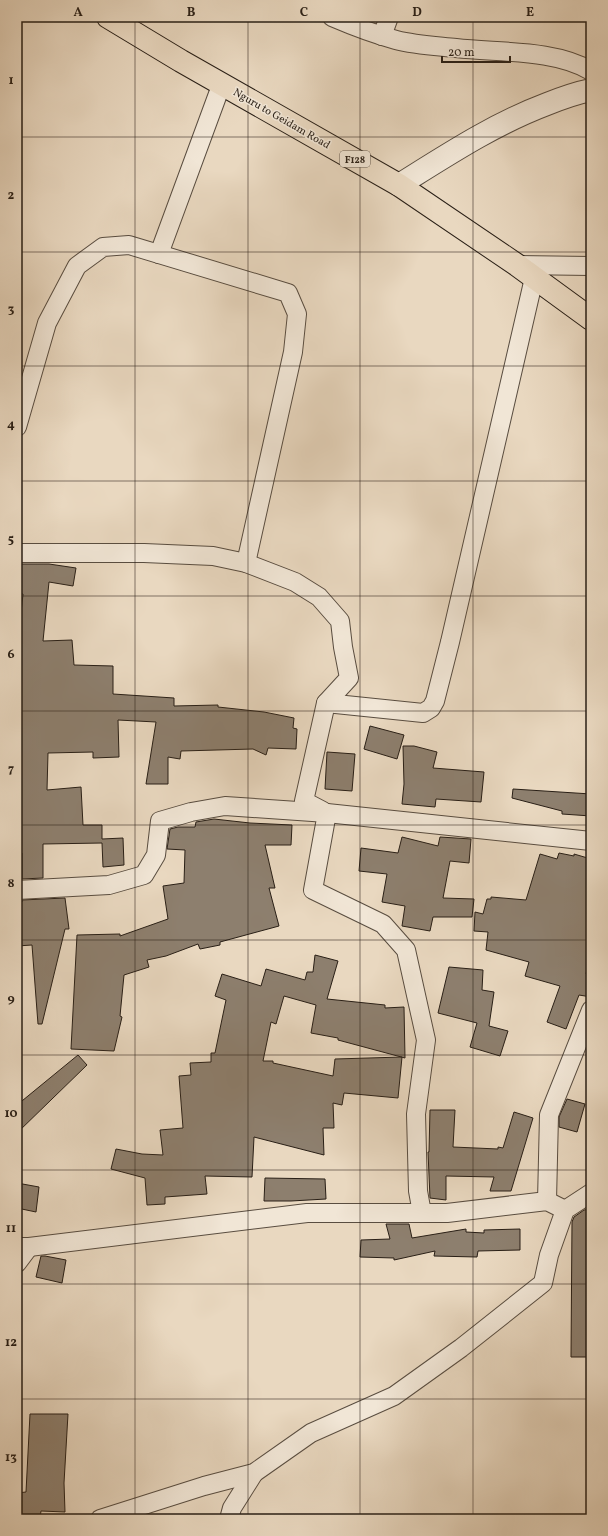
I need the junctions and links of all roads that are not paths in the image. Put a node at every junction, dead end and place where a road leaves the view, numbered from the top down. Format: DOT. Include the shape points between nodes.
graph roads {
  1 [pos="332,17"];
  2 [pos="389,17"];
  3 [pos="120,20"];
  4 [pos="382,36"];
  5 [pos="591,71"];
  6 [pos="222,83"];
  7 [pos="591,90"];
  8 [pos="400,185"];
  9 [pos="158,254"];
  10 [pos="591,266"];
  11 [pos="526,272"];
  12 [pos="591,319"];
  13 [pos="17,427"];
  14 [pos="17,553"];
  15 [pos="246,563"];
  16 [pos="326,703"];
  17 [pos="327,813"];
  18 [pos="591,841"];
  19 [pos="17,890"];
  20 [pos="591,1010"];
  21 [pos="591,1193"];
  22 [pos="547,1201"];
  23 [pos="566,1210"];
  24 [pos="422,1213"];
  25 [pos="23,1247"];
  26 [pos="17,1263"];
  27 [pos="254,1473"];
  28 [pos="100,1519"];
  29 [pos="229,1519"];
  1 -- 4 [label="street"];
  2 -- 4 [label="street"];
  3 -- 6 [label="main road, Nguru to Geidam Road / F128"];
  4 -- 5 [label="street" via="456,48 550,56 581,65"];
  6 -- 8 [label="main road, Nguru to Geidam Road / F128"];
  6 -- 9 [label="street"];
  7 -- 8 [label="street" via="520,114 466,143"];
  8 -- 11 [label="main road, Nguru to Geidam Road / F128"];
  9 -- 13 [label="street" via="129,245 103,247 77,266 47,323"];
  9 -- 15 [label="street" via="288,294 297,314 292,352"];
  10 -- 11 [label="street"];
  11 -- 12 [label="main road, Nguru to Geidam Road / F128"];
  11 -- 16 [label="street" via="450,642 435,701 431,708 423,713"];
  14 -- 15 [label="street" via="213,556"];
  15 -- 16 [label="street" via="296,582 319,597 340,621 349,678"];
  16 -- 17 [label="street" via="304,801"];
  17 -- 18 [label="street"];
  17 -- 19 [label="street" via="225,806 191,812 160,821 156,855 144,875 109,885"];
  17 -- 24 [label="street" via="313,890 383,924 406,950 426,1040 416,1114 418,1191"];
  20 -- 22 [label="street" via="549,1115"];
  21 -- 23 [label="street"];
  22 -- 23 [label="street"];
  22 -- 24 [label="street" via="447,1213"];
  23 -- 27 [label="street" via="549,1255 543,1283 461,1348 394,1396 311,1433"];
  24 -- 25 [label="street" via="307,1213"];
  25 -- 26 [label="street"];
  27 -- 28 [label="street"];
  27 -- 29 [label="street" via="232,1508"];
}
